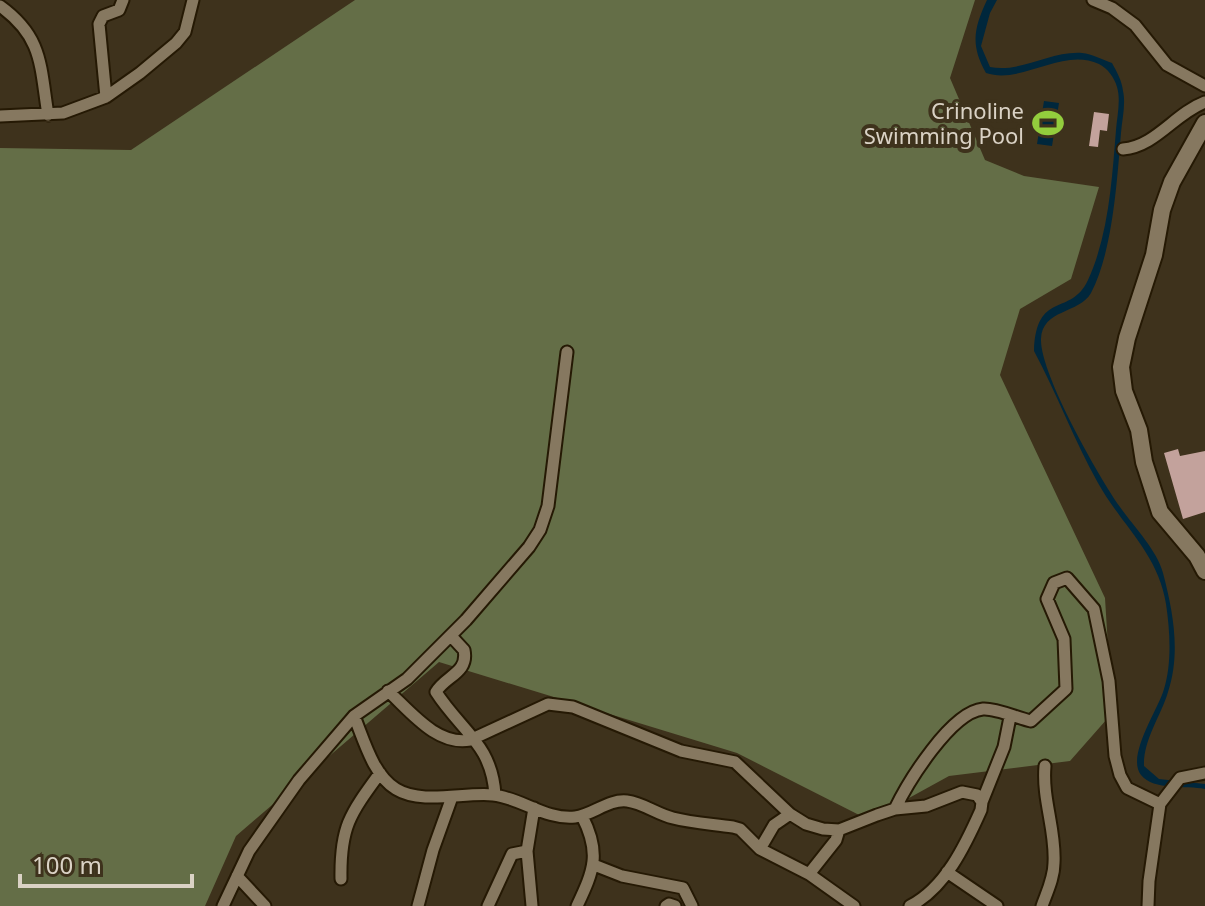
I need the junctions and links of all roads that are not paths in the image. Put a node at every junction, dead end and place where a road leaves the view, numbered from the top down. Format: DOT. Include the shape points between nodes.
graph roads {
  1 [pos="123,0"];
  2 [pos="193,0"];
  3 [pos="1093,0"];
  4 [pos="0,6"];
  5 [pos="1205,86"];
  6 [pos="106,97"];
  7 [pos="1205,102"];
  8 [pos="48,115"];
  9 [pos="0,116"];
  10 [pos="1205,123"];
  11 [pos="1123,149"];
  12 [pos="567,352"];
  13 [pos="1205,571"];
  14 [pos="451,636"];
  15 [pos="388,691"];
  16 [pos="354,716"];
  17 [pos="1010,717"];
  18 [pos="475,737"];
  19 [pos="1045,766"];
  20 [pos="380,773"];
  21 [pos="1205,773"];
  22 [pos="495,795"];
  23 [pos="452,797"];
  24 [pos="982,802"];
  25 [pos="1160,804"];
  26 [pos="534,808"];
  27 [pos="895,809"];
  28 [pos="790,814"];
  29 [pos="582,816"];
  30 [pos="839,830"];
  31 [pos="760,849"];
  32 [pos="527,851"];
  33 [pos="594,865"];
  34 [pos="947,872"];
  35 [pos="809,874"];
  36 [pos="237,876"];
  37 [pos="341,879"];
  38 [pos="917,904"];
  39 [pos="223,906"];
  40 [pos="265,906"];
  41 [pos="418,906"];
  42 [pos="488,906"];
  43 [pos="532,906"];
  44 [pos="577,906"];
  45 [pos="666,906"];
  46 [pos="675,906"];
  47 [pos="692,906"];
  48 [pos="854,906"];
  49 [pos="997,906"];
  50 [pos="1042,906"];
  51 [pos="1148,906"];
  1 -- 6 [label="street" via="119,10 103,16 99,24"];
  2 -- 6 [label="street" via="185,32 176,43"];
  3 -- 5 [label="street" via="1135,25 1167,65"];
  4 -- 8 [label="street" via="19,20 34,42"];
  6 -- 8 [label="street"];
  7 -- 11 [label="street" via="1179,115 1145,144"];
  8 -- 9 [label="street"];
  10 -- 13 [label="street" via="1162,210 1121,367 1160,512"];
  12 -- 14 [label="street" via="548,506 540,530"];
  14 -- 15 [label="street"];
  14 -- 18 [label="street" via="464,650 464,663 436,692"];
  15 -- 16 [label="street"];
  15 -- 18 [label="street" via="439,736 459,742"];
  16 -- 20 [label="street"];
  16 -- 36 [label="street" via="269,820"];
  17 -- 24 [label="street"];
  17 -- 25 [label="street" via="1031,721 1066,689 1064,639 1047,599 1054,583 1067,578 1094,609 1120,775 1127,788"];
  17 -- 27 [label="street" via="980,709 954,726 917,769"];
  18 -- 22 [label="street" via="491,766"];
  18 -- 28 [label="street" via="548,704 573,707 681,751 735,762"];
  19 -- 50 [label="street" via="1054,863"];
  20 -- 23 [label="street" via="399,791"];
  20 -- 37 [label="street" via="342,836"];
  21 -- 25 [label="street" via="1180,778"];
  22 -- 23 [label="street"];
  22 -- 26 [label="street"];
  23 -- 41 [label="street"];
  24 -- 27 [label="street" via="977,795 962,792 926,806"];
  24 -- 34 [label="street"];
  25 -- 51 [label="street"];
  26 -- 29 [label="street" via="562,817"];
  26 -- 32 [label="street"];
  27 -- 30 [label="street"];
  28 -- 30 [label="street" via="806,824"];
  28 -- 31 [label="street" via="774,825"];
  29 -- 31 [label="street" via="628,801 673,818 740,829"];
  29 -- 33 [label="street" via="593,836"];
  30 -- 35 [label="street"];
  31 -- 35 [label="street"];
  32 -- 42 [label="street" via="512,854"];
  32 -- 43 [label="street"];
  33 -- 44 [label="street"];
  33 -- 47 [label="street" via="683,888"];
  34 -- 38 [label="street"];
  34 -- 49 [label="street"];
  35 -- 48 [label="street"];
  36 -- 39 [label="street"];
  36 -- 40 [label="street"];
  45 -- 46 [label="street"];
}
